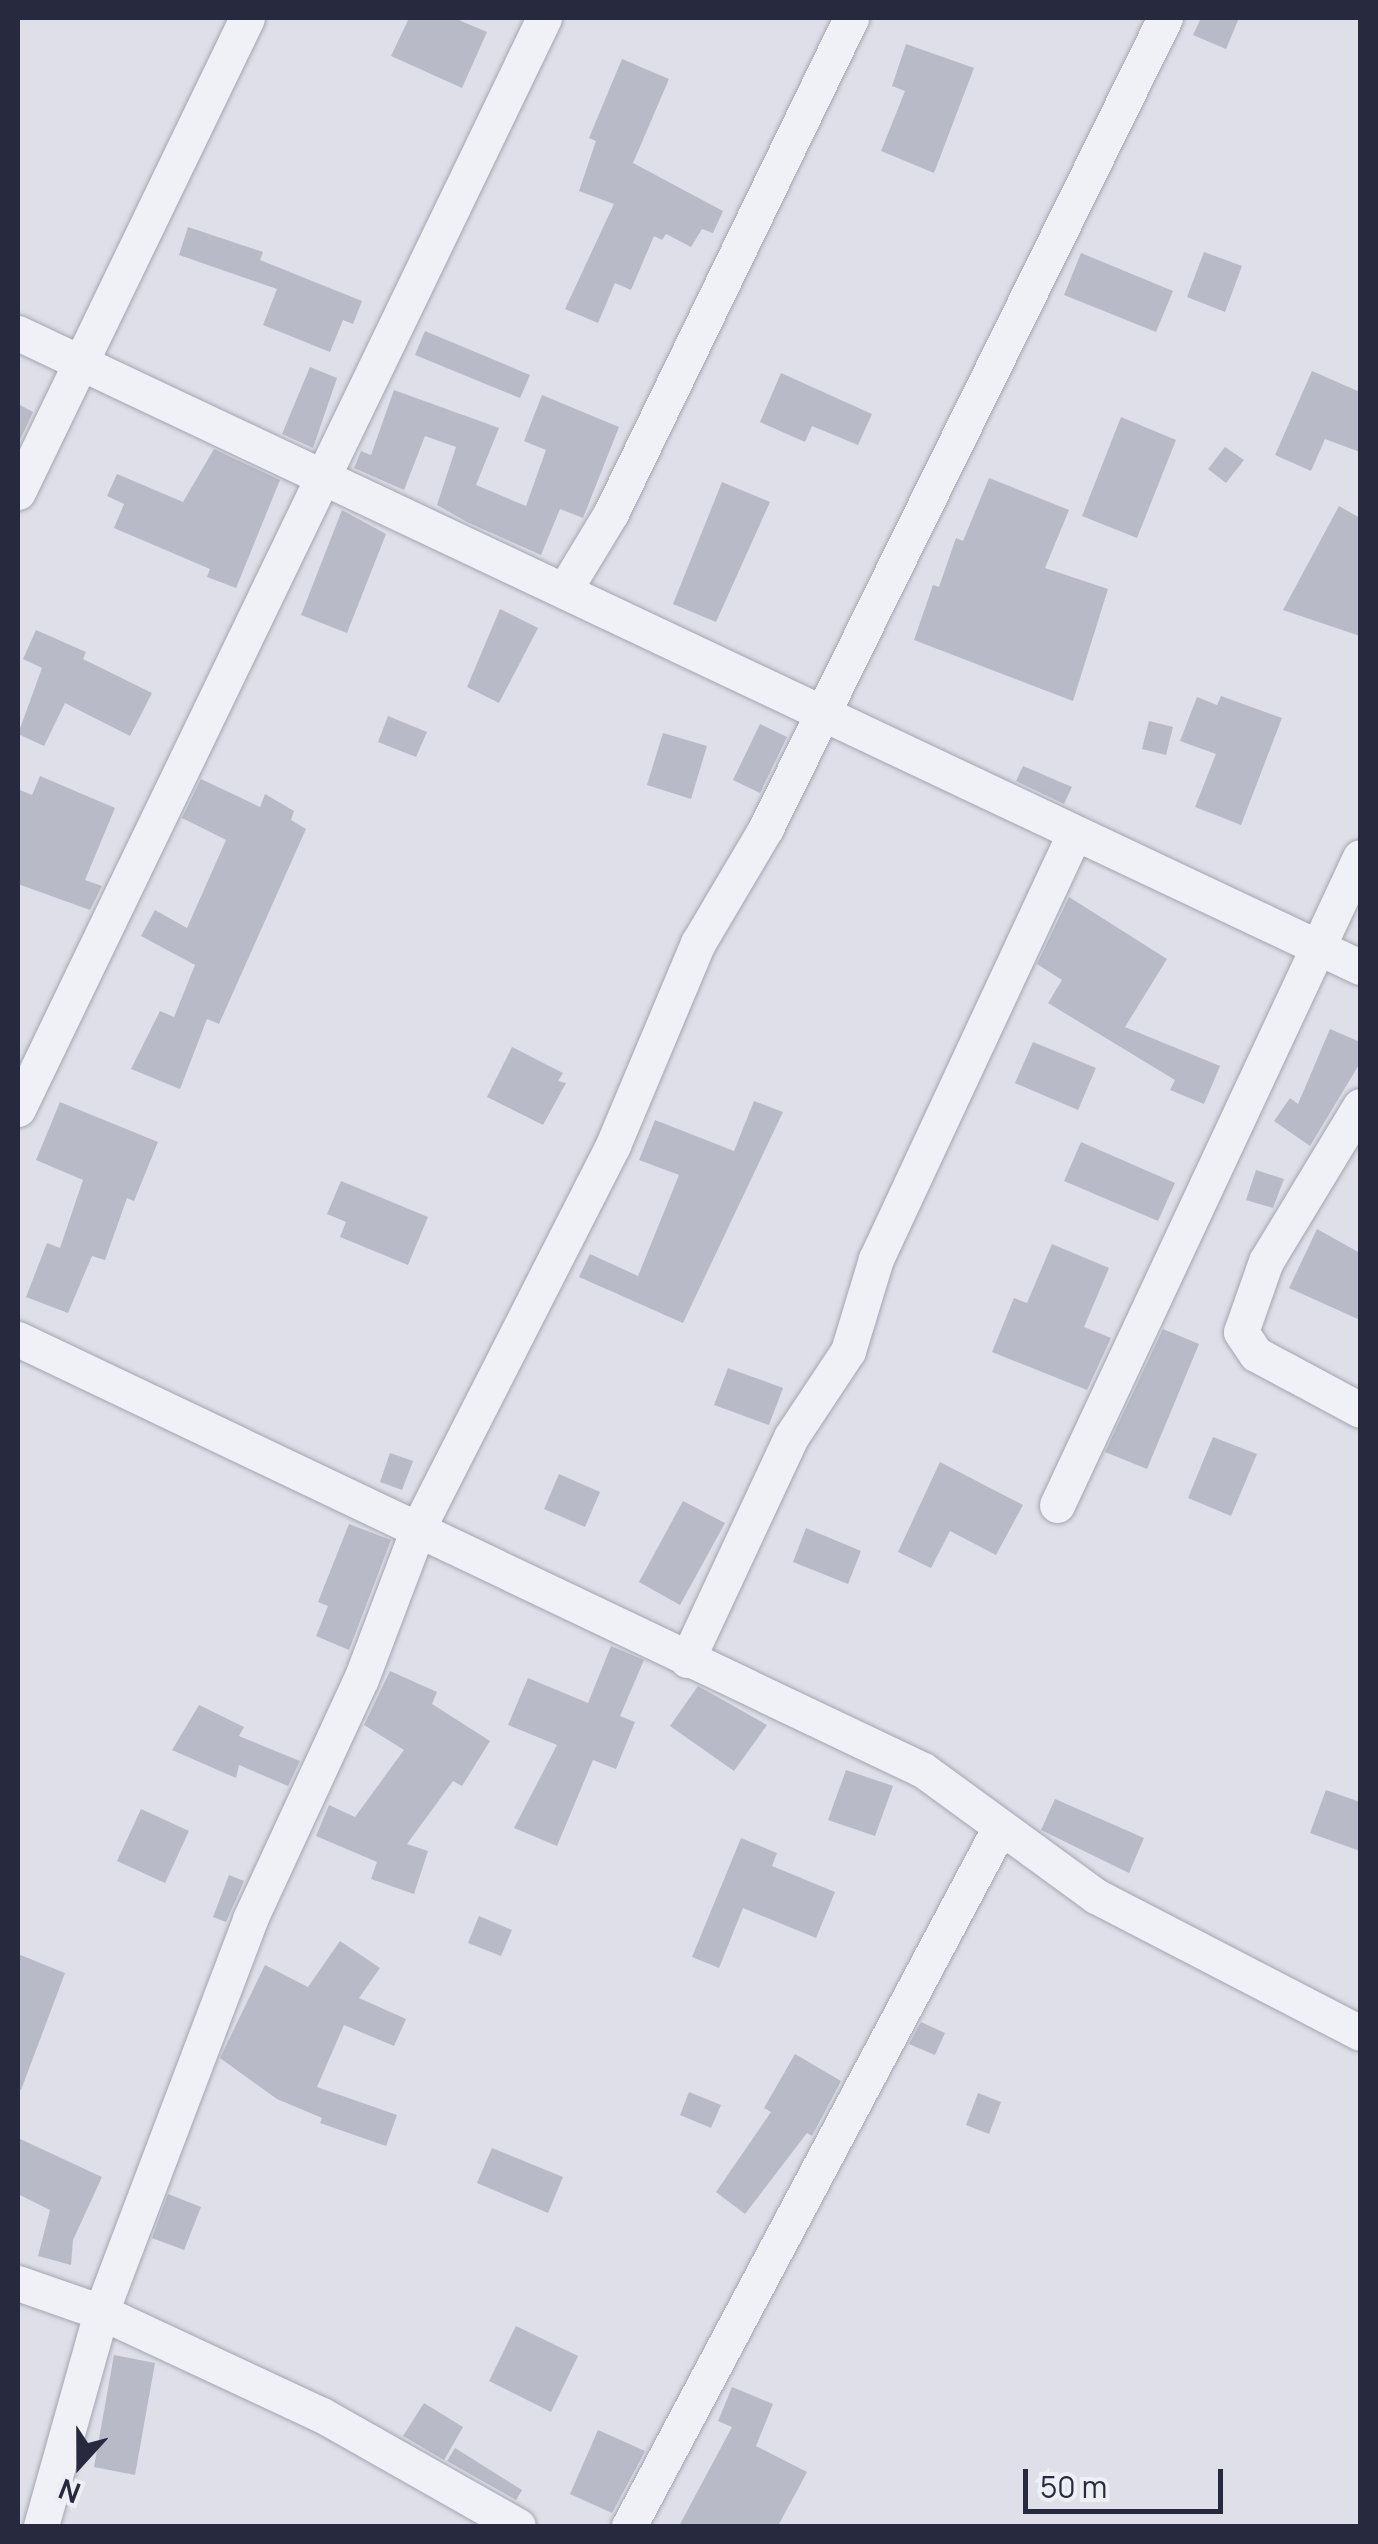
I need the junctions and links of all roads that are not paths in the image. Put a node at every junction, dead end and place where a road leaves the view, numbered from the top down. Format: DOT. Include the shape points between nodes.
graph roads {
  1 [pos="247,18"];
  2 [pos="544,18"];
  3 [pos="851,18"];
  4 [pos="1165,18"];
  5 [pos="18,333"];
  6 [pos="78,364"];
  7 [pos="317,479"];
  8 [pos="18,492"];
  9 [pos="566,589"];
  10 [pos="820,714"];
  11 [pos="1074,835"];
  12 [pos="1360,857"];
  13 [pos="1315,945"];
  14 [pos="1360,967"];
  15 [pos="1360,1106"];
  16 [pos="18,1109"];
  17 [pos="18,1339"];
  18 [pos="1360,1410"];
  19 [pos="1058,1505"];
  20 [pos="419,1526"];
  21 [pos="687,1660"];
  22 [pos="999,1828"];
  23 [pos="1360,2033"];
  24 [pos="18,2284"];
  25 [pos="101,2312"];
  26 [pos="41,2526"];
  27 [pos="518,2526"];
  28 [pos="628,2526"];
  1 -- 6 [label="street"];
  2 -- 7 [label="street"];
  3 -- 9 [label="street" via="611,513"];
  4 -- 10 [label="street"];
  5 -- 6 [label="street"];
  6 -- 7 [label="street"];
  6 -- 8 [label="street"];
  7 -- 9 [label="street"];
  7 -- 16 [label="street"];
  9 -- 10 [label="street"];
  10 -- 11 [label="street"];
  10 -- 20 [label="street" via="766,828 698,943 612,1146"];
  11 -- 13 [label="street"];
  11 -- 21 [label="street" via="876,1260 848,1351 791,1437"];
  12 -- 13 [label="street"];
  13 -- 14 [label="street"];
  13 -- 19 [label="street"];
  15 -- 18 [label="street" via="1266,1261 1240,1332 1256,1354"];
  17 -- 20 [label="street"];
  20 -- 21 [label="street"];
  20 -- 25 [label="street" via="361,1678 250,1919"];
  21 -- 22 [label="street" via="922,1770"];
  22 -- 23 [label="street" via="1096,1896"];
  22 -- 28 [label="street"];
  24 -- 25 [label="street"];
  25 -- 26 [label="street"];
  25 -- 27 [label="street" via="322,2414"];
}
